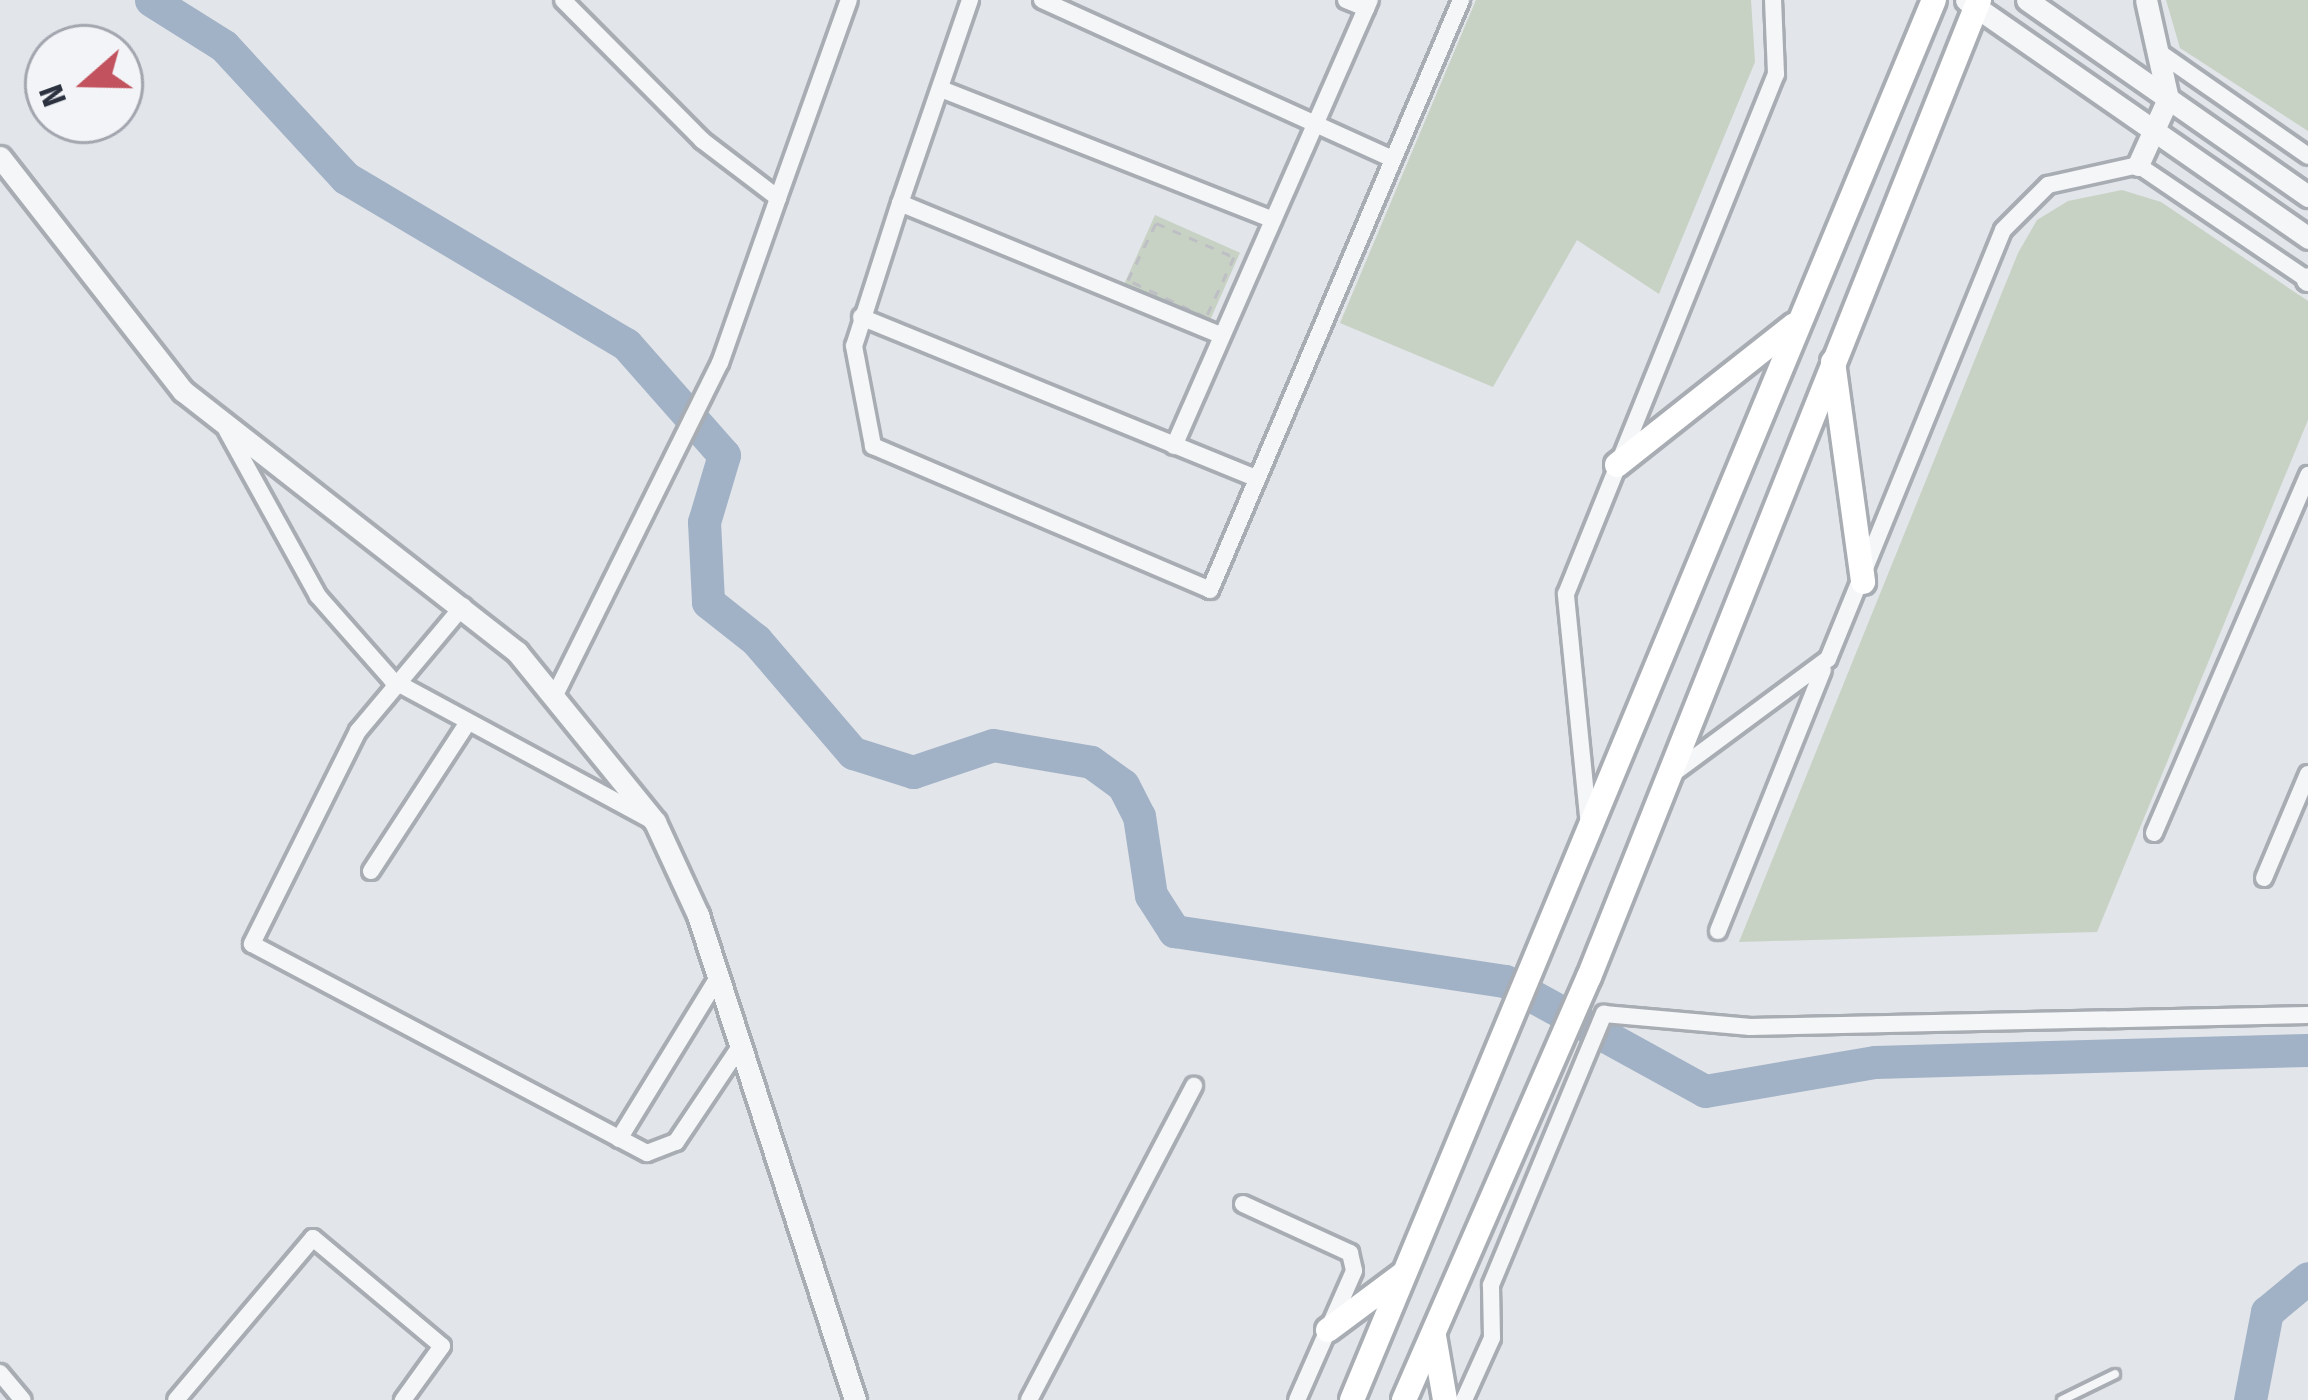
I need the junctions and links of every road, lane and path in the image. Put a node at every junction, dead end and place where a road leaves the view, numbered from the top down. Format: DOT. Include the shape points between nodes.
graph roads {
  1 [pos="563,0"];
  2 [pos="849,0"];
  3 [pos="970,0"];
  4 [pos="1042,0"];
  5 [pos="1346,0"];
  6 [pos="1461,0"];
  7 [pos="1773,0"];
  8 [pos="1934,0"];
  9 [pos="2027,0"];
  10 [pos="2146,0"];
  11 [pos="1974,3"];
  12 [pos="1368,4"];
  13 [pos="2159,52"];
  14 [pos="940,89"];
  15 [pos="2168,99"];
  16 [pos="1316,124"];
  17 [pos="2158,130"];
  18 [pos="2308,156"];
  19 [pos="0,158"];
  20 [pos="1393,159"];
  21 [pos="2138,165"];
  22 [pos="2308,196"];
  23 [pos="778,198"];
  24 [pos="900,203"];
  25 [pos="1273,220"];
  26 [pos="2308,238"];
  27 [pos="2308,279"];
  28 [pos="861,317"];
  29 [pos="1207,317"];
  30 [pos="1797,323"];
  31 [pos="1222,336"];
  32 [pos="1833,360"];
  33 [pos="227,431"];
  34 [pos="1174,446"];
  35 [pos="1617,465"];
  36 [pos="2308,475"];
  37 [pos="1257,479"];
  38 [pos="1864,582"];
  39 [pos="463,606"];
  40 [pos="1828,658"];
  41 [pos="392,680"];
  42 [pos="557,691"];
  43 [pos="466,725"];
  44 [pos="2308,774"];
  45 [pos="1666,778"];
  46 [pos="2300,814"];
  47 [pos="655,822"];
  48 [pos="1589,829"];
  49 [pos="2154,833"];
  50 [pos="371,871"];
  51 [pos="2264,878"];
  52 [pos="1718,931"];
  53 [pos="717,979"];
  54 [pos="2308,1015"];
  55 [pos="737,1051"];
  56 [pos="1194,1086"];
  57 [pos="619,1138"];
  58 [pos="1244,1204"];
  59 [pos="1405,1273"];
  60 [pos="1328,1330"];
  61 [pos="1434,1336"];
  62 [pos="0,1373"];
  63 [pos="2115,1374"];
  64 [pos="23,1400"];
  65 [pos="176,1400"];
  66 [pos="403,1400"];
  67 [pos="855,1400"];
  68 [pos="1029,1400"];
  69 [pos="1298,1400"];
  70 [pos="1352,1400"];
  71 [pos="1404,1400"];
  72 [pos="1445,1400"];
  73 [pos="1464,1400"];
  74 [pos="2062,1400"];
  1 -- 23 [label="street" via="702,140"];
  2 -- 23 [label="street"];
  3 -- 14 [label="street"];
  4 -- 16 [label="street"];
  5 -- 12 [label="street"];
  6 -- 20 [label="street"];
  7 -- 35 [label="street" via="1776,74"];
  8 -- 30 [label="main road"];
  9 -- 15 [label="street"];
  10 -- 13 [label="street"];
  11 -- 17 [label="street"];
  11 -- 32 [label="main road"];
  12 -- 16 [label="street"];
  13 -- 15 [label="street"];
  13 -- 18 [label="street"];
  14 -- 24 [label="street"];
  14 -- 25 [label="street"];
  15 -- 17 [label="street"];
  15 -- 22 [label="street"];
  16 -- 20 [label="street"];
  16 -- 25 [label="street"];
  17 -- 21 [label="street"];
  17 -- 26 [label="street"];
  19 -- 33 [label="street" via="142,348"];
  20 -- 37 [label="street"];
  21 -- 27 [label="street"];
  21 -- 38 [label="street" via="2048,185 2003,230"];
  23 -- 42 [label="street" via="720,363"];
  24 -- 28 [label="street"];
  24 -- 31 [label="street"];
  25 -- 31 [label="street"];
  28 -- 34 [label="street"];
  28 -- 37 [label="street" via="855,362 873,446 1199,589 1217,582"];
  29 -- 29 [label="path" via="1234,257 1156,223 1128,280"];
  30 -- 35 [label="main road"];
  30 -- 48 [label="main road"];
  31 -- 34 [label="street"];
  32 -- 38 [label="main road"];
  32 -- 45 [label="main road"];
  33 -- 39 [label="street"];
  33 -- 41 [label="street" via="318,596"];
  34 -- 37 [label="street"];
  35 -- 48 [label="street" via="1564,612"];
  36 -- 49 [label="street"];
  38 -- 40 [label="street"];
  39 -- 41 [label="street"];
  39 -- 42 [label="street"];
  40 -- 45 [label="street"];
  40 -- 52 [label="street"];
  41 -- 43 [label="street"];
  41 -- 57 [label="street" via="252,944"];
  42 -- 47 [label="street"];
  43 -- 47 [label="street"];
  43 -- 50 [label="street"];
  44 -- 46 [label="street"];
  45 -- 61 [label="main road"];
  46 -- 51 [label="street"];
  47 -- 53 [label="street"];
  48 -- 59 [label="main road"];
  53 -- 55 [label="street"];
  53 -- 57 [label="street"];
  54 -- 73 [label="street" via="1599,1019 1500,1262 1492,1338"];
  55 -- 57 [label="street" via="668,1149 647,1154"];
  55 -- 67 [label="street"];
  56 -- 68 [label="street"];
  58 -- 60 [label="street" via="1350,1253 1354,1271"];
  59 -- 60 [label="main road"];
  59 -- 70 [label="main road"];
  60 -- 69 [label="street"];
  61 -- 71 [label="main road"];
  61 -- 72 [label="main road"];
  62 -- 64 [label="street"];
  63 -- 74 [label="lane"];
  65 -- 66 [label="street" via="314,1238 442,1346"];
}
